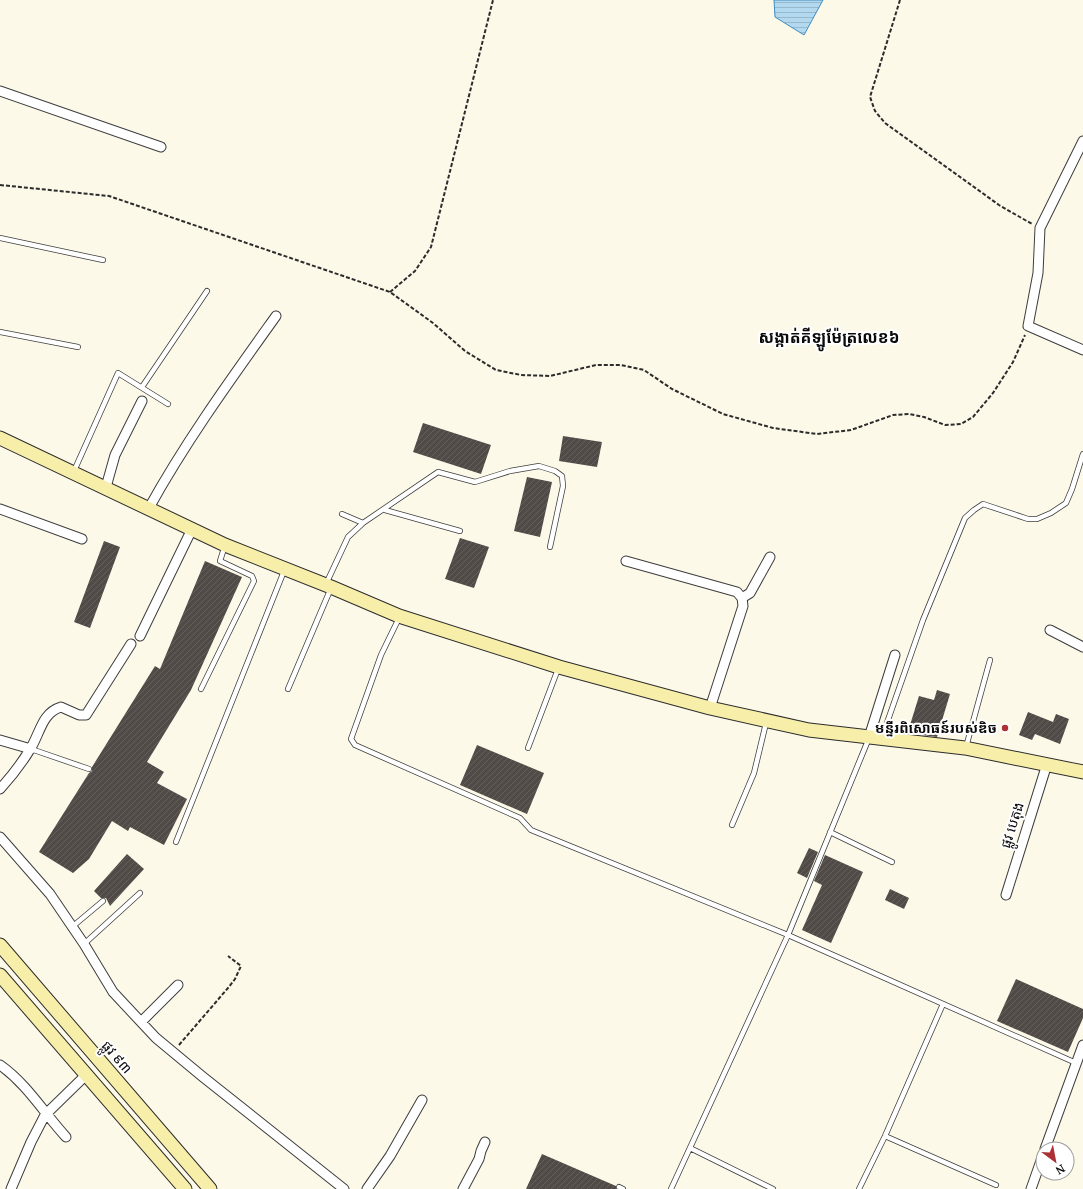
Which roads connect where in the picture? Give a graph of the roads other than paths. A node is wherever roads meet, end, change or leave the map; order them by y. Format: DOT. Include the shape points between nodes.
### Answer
graph roads {
  1 [pos="0,91"];
  2 [pos="1082,143"];
  3 [pos="161,147"];
  4 [pos="0,238"];
  5 [pos="103,260"];
  6 [pos="207,291"];
  7 [pos="276,316"];
  8 [pos="0,332"];
  9 [pos="78,347"];
  10 [pos="1083,350"];
  11 [pos="142,387"];
  12 [pos="142,400"];
  13 [pos="168,404"];
  14 [pos="0,438"];
  15 [pos="1083,454"];
  16 [pos="73,472"];
  17 [pos="106,487"];
  18 [pos="149,508"];
  19 [pos="0,509"];
  20 [pos="385,510"];
  21 [pos="342,514"];
  22 [pos="363,523"];
  23 [pos="192,529"];
  24 [pos="460,531"];
  25 [pos="82,539"];
  26 [pos="225,545"];
  27 [pos="550,547"];
  28 [pos="770,556"];
  29 [pos="626,561"];
  30 [pos="284,569"];
  31 [pos="328,586"];
  32 [pos="742,598"];
  33 [pos="399,616"];
  34 [pos="1050,630"];
  35 [pos="140,636"];
  36 [pos="131,644"];
  37 [pos="1083,647"];
  38 [pos="895,655"];
  39 [pos="990,660"];
  40 [pos="559,667"];
  41 [pos="201,689"];
  42 [pos="288,689"];
  43 [pos="710,708"];
  44 [pos="766,721"];
  45 [pos="875,738"];
  46 [pos="0,740"];
  47 [pos="528,748"];
  48 [pos="965,748"];
  49 [pos="31,749"];
  50 [pos="1047,764"];
  51 [pos="89,769"];
  52 [pos="1083,772"];
  53 [pos="0,788"];
  54 [pos="732,825"];
  55 [pos="830,832"];
  56 [pos="0,837"];
  57 [pos="176,842"];
  58 [pos="892,862"];
  59 [pos="140,893"];
  60 [pos="1006,895"];
  61 [pos="103,901"];
  62 [pos="72,927"];
  63 [pos="788,935"];
  64 [pos="84,944"];
  65 [pos="0,945"];
  66 [pos="0,974"];
  67 [pos="178,985"];
  68 [pos="943,1004"];
  69 [pos="141,1022"];
  70 [pos="1083,1045"];
  71 [pos="1076,1063"];
  72 [pos="0,1065"];
  73 [pos="86,1075"];
  74 [pos="422,1100"];
  75 [pos="45,1115"];
  76 [pos="885,1136"];
  77 [pos="66,1137"];
  78 [pos="1048,1141"];
  79 [pos="485,1142"];
  80 [pos="690,1148"];
  81 [pos="1035,1178"];
  82 [pos="996,1185"];
  83 [pos="11,1189"];
  84 [pos="184,1189"];
  85 [pos="210,1189"];
  86 [pos="344,1189"];
  87 [pos="367,1189"];
  88 [pos="463,1189"];
  89 [pos="671,1189"];
  90 [pos="773,1189"];
  91 [pos="859,1189"];
  92 [pos="1031,1189"];
  1 -- 3 [label="street"];
  2 -- 10 [label="street" via="1040,228 1038,273 1028,326"];
  4 -- 5 [label="lane"];
  6 -- 11 [label="lane"];
  7 -- 18 [label="street" via="190,439"];
  8 -- 9 [label="lane"];
  11 -- 13 [label="lane"];
  11 -- 16 [label="lane" via="118,373"];
  12 -- 17 [label="street" via="115,455"];
  14 -- 16 [label="street"];
  15 -- 45 [label="lane" via="1066,503 1052,513 1028,520 983,504 965,518"];
  16 -- 17 [label="street"];
  17 -- 18 [label="street"];
  18 -- 23 [label="street"];
  19 -- 25 [label="street"];
  20 -- 22 [label="lane"];
  20 -- 24 [label="lane"];
  20 -- 27 [label="lane" via="438,472 475,482 510,471 539,466 562,476 563,486"];
  21 -- 22 [label="lane"];
  22 -- 31 [label="lane" via="348,537"];
  23 -- 26 [label="street"];
  23 -- 35 [label="street"];
  26 -- 30 [label="street"];
  26 -- 41 [label="lane" via="220,561 252,576 254,581"];
  28 -- 32 [label="street" via="750,593"];
  29 -- 32 [label="street" via="737,592"];
  30 -- 31 [label="street"];
  30 -- 57 [label="lane"];
  31 -- 33 [label="street"];
  31 -- 42 [label="lane"];
  32 -- 43 [label="street" via="743,606"];
  33 -- 40 [label="street"];
  33 -- 63 [label="lane" via="381,655 351,739 355,745 520,818 530,830"];
  34 -- 37 [label="street"];
  36 -- 49 [label="street" via="86,715 79,715 61,707 53,709"];
  38 -- 45 [label="street"];
  39 -- 48 [label="lane"];
  40 -- 43 [label="street"];
  40 -- 47 [label="lane"];
  43 -- 44 [label="street"];
  44 -- 45 [label="street" via="809,730"];
  44 -- 54 [label="lane" via="754,773"];
  45 -- 48 [label="street"];
  45 -- 55 [label="lane"];
  46 -- 49 [label="street"];
  48 -- 50 [label="street"];
  49 -- 51 [label="lane"];
  49 -- 53 [label="street"];
  50 -- 52 [label="street"];
  50 -- 60 [label="street, ផ្លូវ បេតុង"];
  55 -- 58 [label="lane"];
  55 -- 63 [label="lane"];
  56 -- 62 [label="street" via="50,894"];
  59 -- 64 [label="lane"];
  61 -- 62 [label="lane"];
  62 -- 64 [label="street"];
  63 -- 68 [label="lane"];
  63 -- 80 [label="lane"];
  64 -- 69 [label="street" via="112,992"];
  65 -- 85 [label="street, ផ្លូវ ៩៣"];
  66 -- 73 [label="street"];
  67 -- 69 [label="street"];
  68 -- 71 [label="lane"];
  68 -- 76 [label="lane"];
  69 -- 86 [label="street" via="173,1052"];
  70 -- 71 [label="street"];
  71 -- 78 [label="street"];
  72 -- 75 [label="street" via="30,1093"];
  73 -- 75 [label="street"];
  73 -- 84 [label="street"];
  74 -- 87 [label="street" via="390,1156"];
  75 -- 77 [label="street"];
  75 -- 83 [label="street"];
  76 -- 82 [label="lane"];
  76 -- 91 [label="lane"];
  79 -- 88 [label="street"];
  80 -- 89 [label="lane"];
  80 -- 90 [label="lane"];
  81 -- 92 [label="street"];
}
